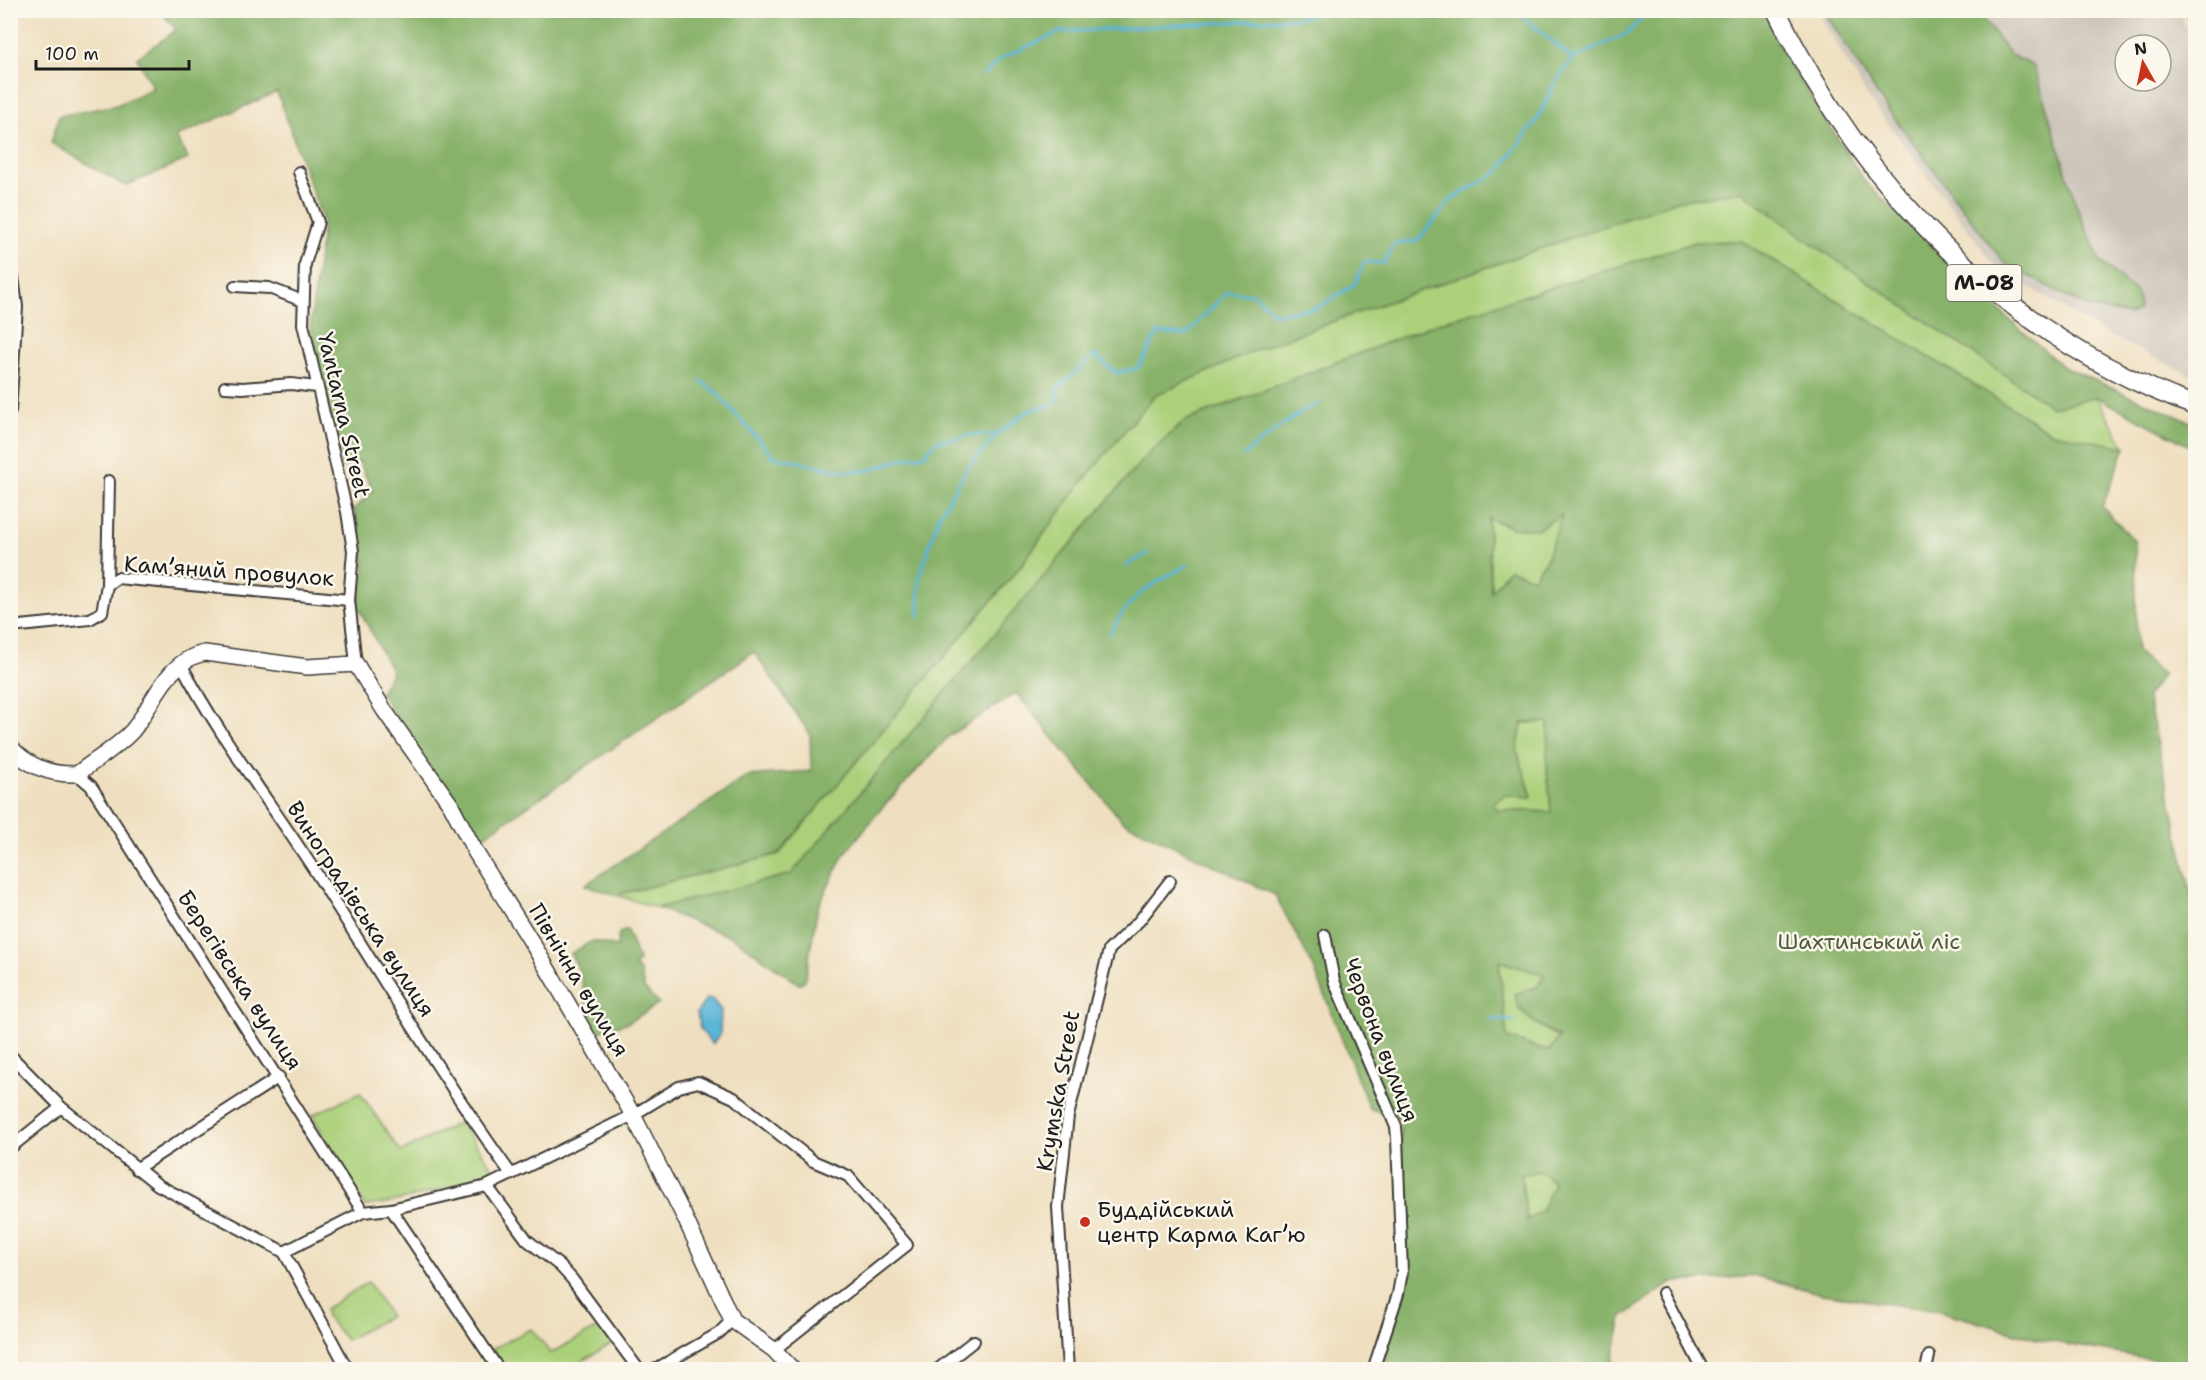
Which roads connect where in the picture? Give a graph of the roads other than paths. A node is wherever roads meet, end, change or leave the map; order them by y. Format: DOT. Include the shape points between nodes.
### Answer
graph roads {
  1 [pos="1776,10"];
  2 [pos="2188,10"];
  3 [pos="2196,28"];
  4 [pos="300,172"];
  5 [pos="13,277"];
  6 [pos="235,286"];
  7 [pos="303,301"];
  8 [pos="225,387"];
  9 [pos="316,387"];
  10 [pos="2196,406"];
  11 [pos="10,411"];
  12 [pos="109,481"];
  13 [pos="107,585"];
  14 [pos="348,600"];
  15 [pos="10,627"];
  16 [pos="182,664"];
  17 [pos="356,664"];
  18 [pos="13,753"];
  19 [pos="77,774"];
  20 [pos="1170,881"];
  21 [pos="1325,935"];
  22 [pos="10,1055"];
  23 [pos="279,1077"];
  24 [pos="61,1107"];
  25 [pos="633,1115"];
  26 [pos="10,1148"];
  27 [pos="136,1169"];
  28 [pos="511,1174"];
  29 [pos="487,1186"];
  30 [pos="391,1209"];
  31 [pos="363,1212"];
  32 [pos="284,1252"];
  33 [pos="1663,1293"];
  34 [pos="732,1320"];
  35 [pos="974,1341"];
  36 [pos="774,1350"];
  37 [pos="1929,1356"];
  38 [pos="348,1370"];
  39 [pos="499,1370"];
  40 [pos="639,1370"];
  41 [pos="654,1370"];
  42 [pos="793,1370"];
  43 [pos="937,1370"];
  44 [pos="1068,1370"];
  45 [pos="1373,1370"];
  46 [pos="1703,1370"];
  47 [pos="1926,1370"];
  1 -- 10 [label="highway, М-08" via="1806,70 1864,156 1966,268 2003,299 2090,357"];
  2 -- 3 [label="street"];
  4 -- 7 [label="street, Yantarna Street" via="318,222 305,264"];
  5 -- 11 [label="street" via="17,307"];
  6 -- 7 [label="street" via="269,288"];
  7 -- 9 [label="street, Yantarna Street" via="303,324"];
  8 -- 9 [label="street"];
  9 -- 14 [label="street, Yantarna Street" via="353,551"];
  12 -- 13 [label="street"];
  13 -- 14 [label="street, Камʼяний провулок" via="117,578"];
  13 -- 15 [label="street" via="102,612 90,620"];
  14 -- 17 [label="street, Північна вулиця"];
  16 -- 17 [label="street" via="205,653 307,667"];
  16 -- 19 [label="street" via="168,677 132,730"];
  16 -- 28 [label="street, Виноградівська вулиця" via="462,1105"];
  17 -- 25 [label="street, Північна вулиця" via="451,805"];
  18 -- 19 [label="street" via="34,767 56,774"];
  19 -- 23 [label="street, Берегівська вулиця" via="91,786"];
  20 -- 44 [label="street, Krymska Street" via="1139,921 1109,950 1068,1116 1058,1207"];
  21 -- 45 [label="street, Червона вулиця" via="1334,981 1396,1127 1401,1272 1398,1294"];
  22 -- 24 [label="street"];
  23 -- 27 [label="street"];
  23 -- 31 [label="street, Берегівська вулиця"];
  24 -- 26 [label="street"];
  24 -- 27 [label="street"];
  25 -- 28 [label="street"];
  25 -- 34 [label="street, Північна вулиця"];
  25 -- 36 [label="street" via="680,1087 698,1082 718,1089 813,1161 848,1176 907,1245"];
  27 -- 32 [label="street" via="158,1185"];
  28 -- 29 [label="street"];
  29 -- 30 [label="street"];
  29 -- 40 [label="street" via="527,1240 572,1279"];
  30 -- 31 [label="street"];
  30 -- 39 [label="street"];
  31 -- 32 [label="street"];
  32 -- 38 [label="street"];
  33 -- 46 [label="street"];
  34 -- 36 [label="street, Північна вулиця"];
  34 -- 41 [label="street" via="719,1333"];
  35 -- 43 [label="street"];
  36 -- 42 [label="street, Північна вулиця"];
  37 -- 47 [label="street"];
}
